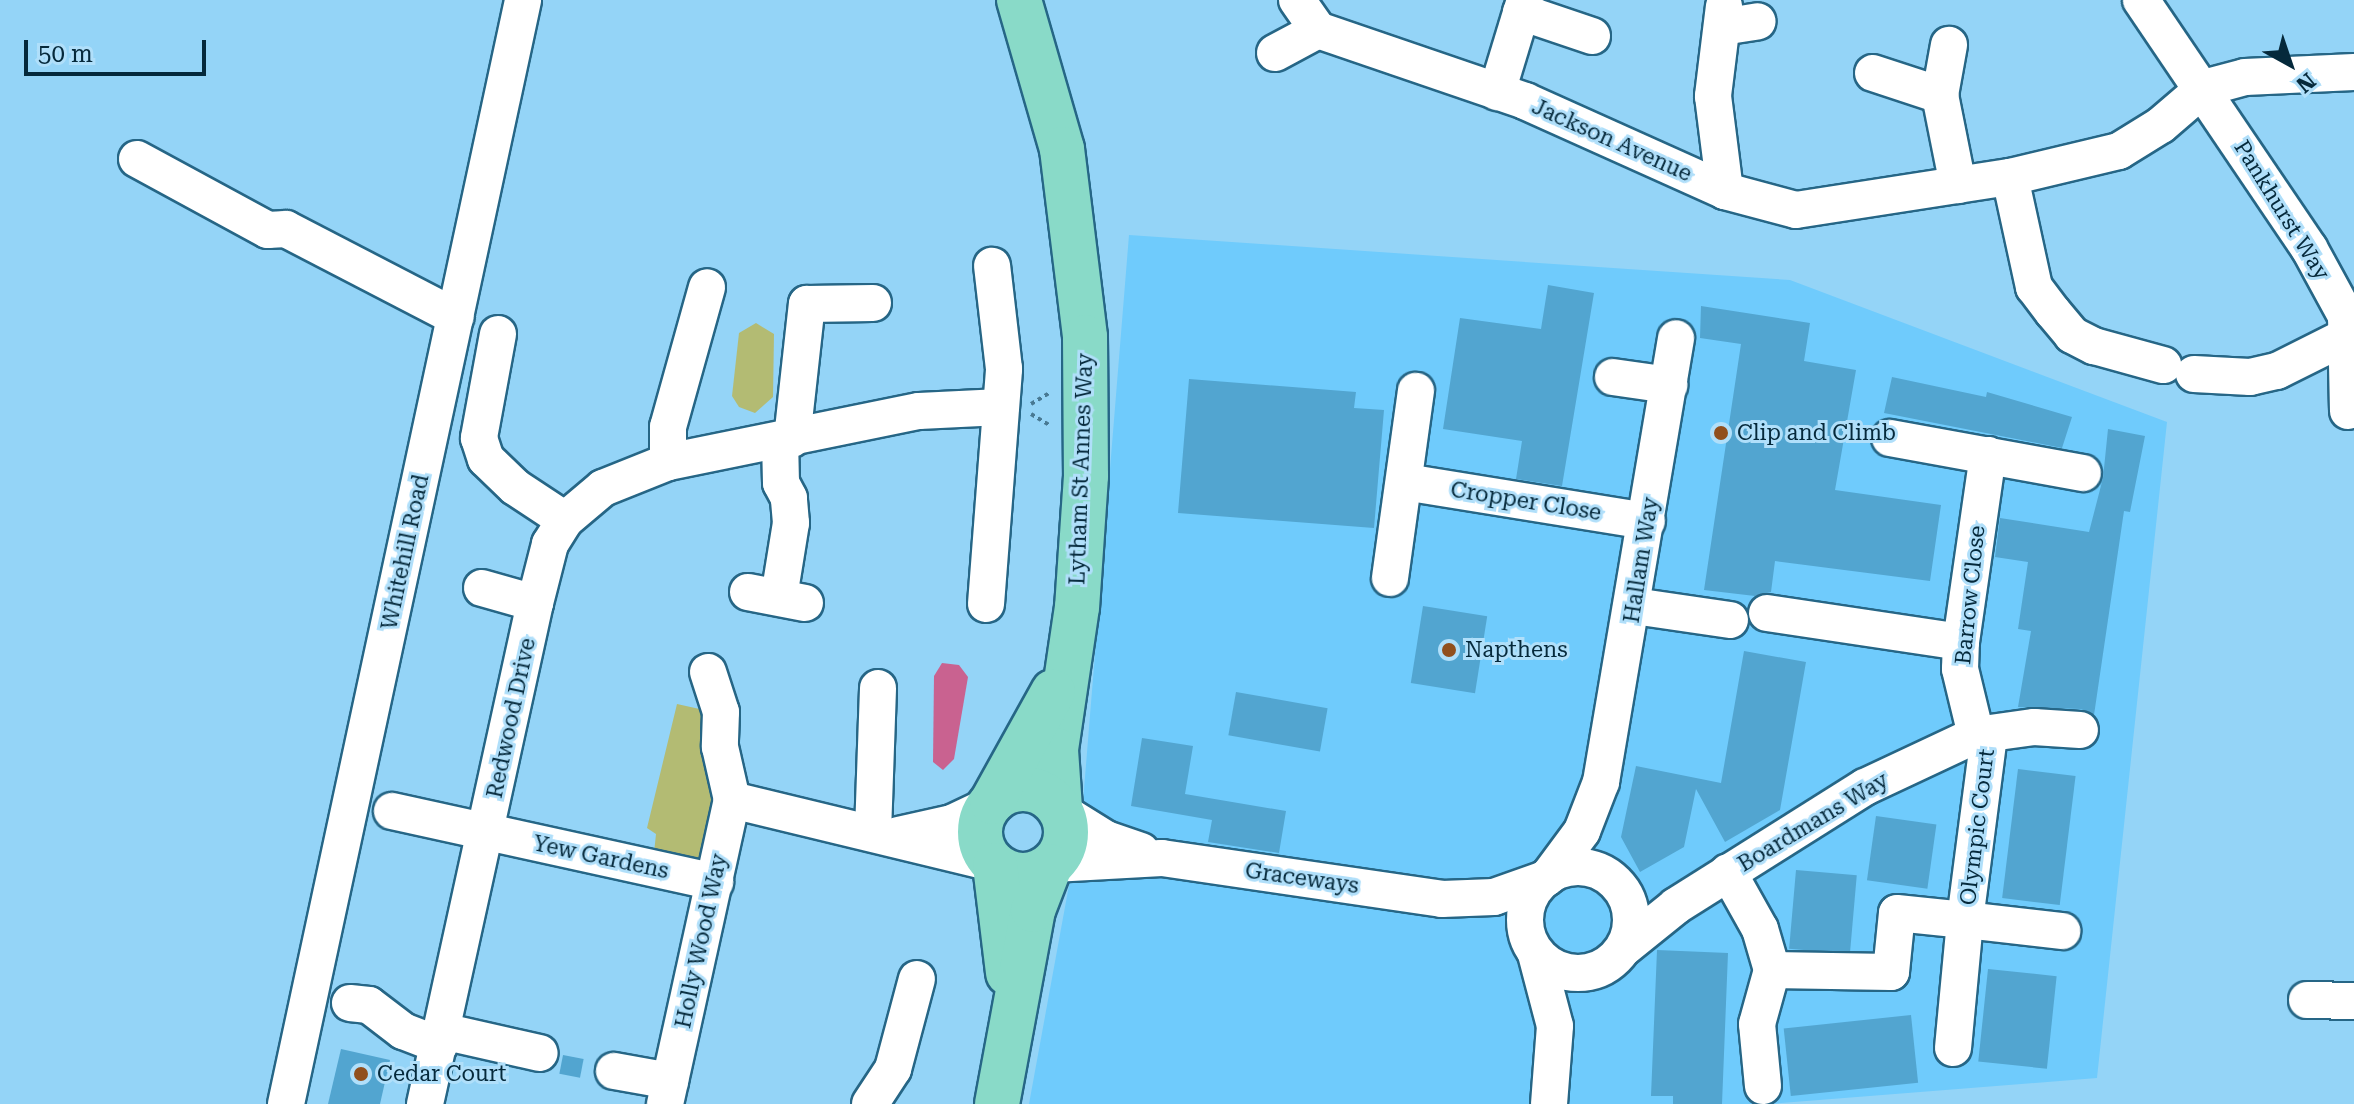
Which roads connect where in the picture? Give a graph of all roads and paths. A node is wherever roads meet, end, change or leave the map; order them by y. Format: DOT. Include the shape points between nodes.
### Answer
graph roads {
  1 [pos="523,0"];
  2 [pos="1019,0"];
  3 [pos="1297,0"];
  4 [pos="2141,0"];
  5 [pos="1523,6"];
  6 [pos="1758,21"];
  7 [pos="1318,30"];
  8 [pos="1592,36"];
  9 [pos="1949,45"];
  10 [pos="1275,53"];
  11 [pos="2354,72"];
  12 [pos="1873,73"];
  13 [pos="2204,88"];
  14 [pos="1497,92"];
  15 [pos="1940,95"];
  16 [pos="137,159"];
  17 [pos="2010,177"];
  18 [pos="1958,185"];
  19 [pos="1725,191"];
  20 [pos="992,266"];
  21 [pos="707,287"];
  22 [pos="873,303"];
  23 [pos="456,317"];
  24 [pos="2349,323"];
  25 [pos="498,334"];
  26 [pos="1676,338"];
  27 [pos="1613,377"];
  28 [pos="1669,385"];
  29 [pos="1416,391"];
  30 [pos="1011,408"];
  31 [pos="2348,411"];
  32 [pos="1053,427"];
  33 [pos="1890,438"];
  34 [pos="786,439"];
  35 [pos="1988,455"];
  36 [pos="668,462"];
  37 [pos="2083,473"];
  38 [pos="1405,482"];
  39 [pos="565,520"];
  40 [pos="1647,521"];
  41 [pos="1390,578"];
  42 [pos="482,588"];
  43 [pos="778,597"];
  44 [pos="535,603"];
  45 [pos="986,604"];
  46 [pos="1634,606"];
  47 [pos="1767,613"];
  48 [pos="1730,620"];
  49 [pos="1961,642"];
  50 [pos="1069,657"];
  51 [pos="708,672"];
  52 [pos="878,688"];
  53 [pos="2080,730"];
  54 [pos="1982,734"];
  55 [pos="1601,782"];
  56 [pos="732,800"];
  57 [pos="991,803"];
  58 [pos="1060,810"];
  59 [pos="392,811"];
  60 [pos="487,833"];
  61 [pos="879,833"];
  62 [pos="1162,858"];
  63 [pos="994,864"];
  64 [pos="1051,865"];
  65 [pos="1728,872"];
  66 [pos="1546,878"];
  67 [pos="715,882"];
  68 [pos="1616,882"];
  69 [pos="1442,899"];
  70 [pos="1965,920"];
  71 [pos="2062,931"];
  72 [pos="1534,949"];
  73 [pos="1616,956"];
  74 [pos="1772,970"];
  75 [pos="917,979"];
  76 [pos="2307,1000"];
  77 [pos="2354,1001"];
  78 [pos="350,1003"];
  79 [pos="1009,1023"];
  80 [pos="440,1038"];
  81 [pos="1953,1048"];
  82 [pos="540,1053"];
  83 [pos="614,1071"];
  84 [pos="1763,1086"];
  85 [pos="1551,1087"];
  86 [pos="668,1093"];
  87 [pos="286,1104"];
  88 [pos="425,1104"];
  89 [pos="870,1104"];
  90 [pos="997,1104"];
  1 -- 23 [label="street, Whitehill Road"];
  2 -- 50 [label="main road, Lytham St Annes Way" via="1062,149 1085,337 1086,476"];
  3 -- 7 [label="street"];
  4 -- 13 [label="street, Pankhurst Way"];
  5 -- 8 [label="street"];
  5 -- 14 [label="street"];
  6 -- 19 [label="street, Jackson Avenue" via="1723,16 1713,96"];
  7 -- 10 [label="street"];
  7 -- 14 [label="street, Jackson Avenue"];
  9 -- 15 [label="street"];
  11 -- 13 [label="street" via="2245,77"];
  12 -- 15 [label="street"];
  13 -- 17 [label="street, Jackson Avenue" via="2161,125 2119,151"];
  13 -- 24 [label="street, Pankhurst Way" via="2309,248"];
  14 -- 19 [label="street, Jackson Avenue"];
  15 -- 18 [label="street"];
  16 -- 23 [label="street" via="268,230 286,229"];
  17 -- 18 [label="street, Jackson Avenue"];
  17 -- 24 [label="street" via="2034,287 2072,335 2094,346 2178,369 2250,377 2277,371"];
  18 -- 19 [label="street, Jackson Avenue" via="1796,210"];
  20 -- 30 [label="street"];
  21 -- 36 [label="street" via="668,427"];
  22 -- 34 [label="street" via="807,304"];
  23 -- 87 [label="street, Whitehill Road"];
  24 -- 31 [label="street, Pankhurst Way"];
  25 -- 39 [label="street" via="479,438 486,459 515,487"];
  26 -- 28 [label="street, Hallam Way"];
  27 -- 28 [label="street"];
  28 -- 40 [label="street, Hallam Way"];
  29 -- 38 [label="street"];
  30 -- 32 [label="path"];
  30 -- 34 [label="street, Redwood Drive" via="919,411"];
  30 -- 45 [label="street"];
  33 -- 35 [label="street"];
  34 -- 36 [label="street, Redwood Drive"];
  34 -- 43 [label="street" via="781,483 789,498 791,523"];
  35 -- 37 [label="street"];
  35 -- 49 [label="street, Barrow Close"];
  36 -- 39 [label="street, Redwood Drive" via="603,488"];
  38 -- 40 [label="street, Cropper Close"];
  38 -- 41 [label="street"];
  39 -- 44 [label="street, Redwood Drive" via="550,544"];
  40 -- 46 [label="street, Hallam Way"];
  42 -- 44 [label="street"];
  44 -- 60 [label="street, Redwood Drive"];
  46 -- 48 [label="street"];
  46 -- 55 [label="street, Hallam Way"];
  47 -- 49 [label="street"];
  49 -- 54 [label="street, Barrow Close" via="1960,669"];
  50 -- 57 [label="main road, Lytham St Annes Way"];
  50 -- 58 [label="main road, Lytham St Annes Way" via="1056,750"];
  51 -- 56 [label="street, Holly Wood Way" via="721,712 720,747"];
  52 -- 61 [label="street"];
  53 -- 54 [label="street, Boardmans Way" via="2034,727"];
  54 -- 65 [label="street, Boardmans Way" via="1865,787"];
  54 -- 70 [label="street, Olympic Court"];
  55 -- 66 [label="street, Hallam Way" via="1582,831"];
  55 -- 68 [label="street, Hallam Way" via="1601,840"];
  56 -- 61 [label="street"];
  56 -- 67 [label="street, Holly Wood Way"];
  57 -- 58 [label="main road" via="1007,792 1029,789"];
  57 -- 61 [label="street" via="934,829"];
  57 -- 63 [label="main road" via="980,837"];
  58 -- 62 [label="street, Graceways" via="1106,839"];
  58 -- 64 [label="main road" via="1066,838"];
  59 -- 60 [label="street, Yew Gardens"];
  60 -- 67 [label="street, Yew Gardens"];
  60 -- 80 [label="street"];
  61 -- 63 [label="street"];
  62 -- 64 [label="street, Graceways"];
  62 -- 69 [label="street, Graceways"];
  63 -- 64 [label="main road" via="1021,875"];
  63 -- 79 [label="main road"];
  64 -- 79 [label="main road" via="1033,910"];
  65 -- 68 [label="street, Boardmans Way" via="1666,892"];
  65 -- 73 [label="street, Boardmans Way" via="1664,914"];
  65 -- 74 [label="street" via="1760,929"];
  66 -- 68 [label="street" via="1587,868"];
  66 -- 69 [label="street, Graceways" via="1494,897"];
  66 -- 72 [label="street" via="1535,889 1525,917"];
  67 -- 86 [label="street, Holly Wood Way"];
  68 -- 73 [label="street" via="1632,916"];
  69 -- 72 [label="street, Graceways"];
  70 -- 71 [label="street"];
  70 -- 74 [label="street, Olympic Court" via="1897,913 1891,972"];
  70 -- 81 [label="street, Olympic Court"];
  72 -- 73 [label="street" via="1570,973"];
  72 -- 85 [label="street" via="1553,1008"];
  73 -- 85 [label="street" via="1575,1011"];
  74 -- 84 [label="street" via="1757,1024"];
  75 -- 89 [label="street" via="893,1069"];
  76 -- 77 [label="street"];
  78 -- 80 [label="street" via="369,1005 403,1031"];
  79 -- 90 [label="main road"];
  80 -- 82 [label="street"];
  80 -- 88 [label="street"];
  83 -- 86 [label="street, Holly Wood Way"];
}
